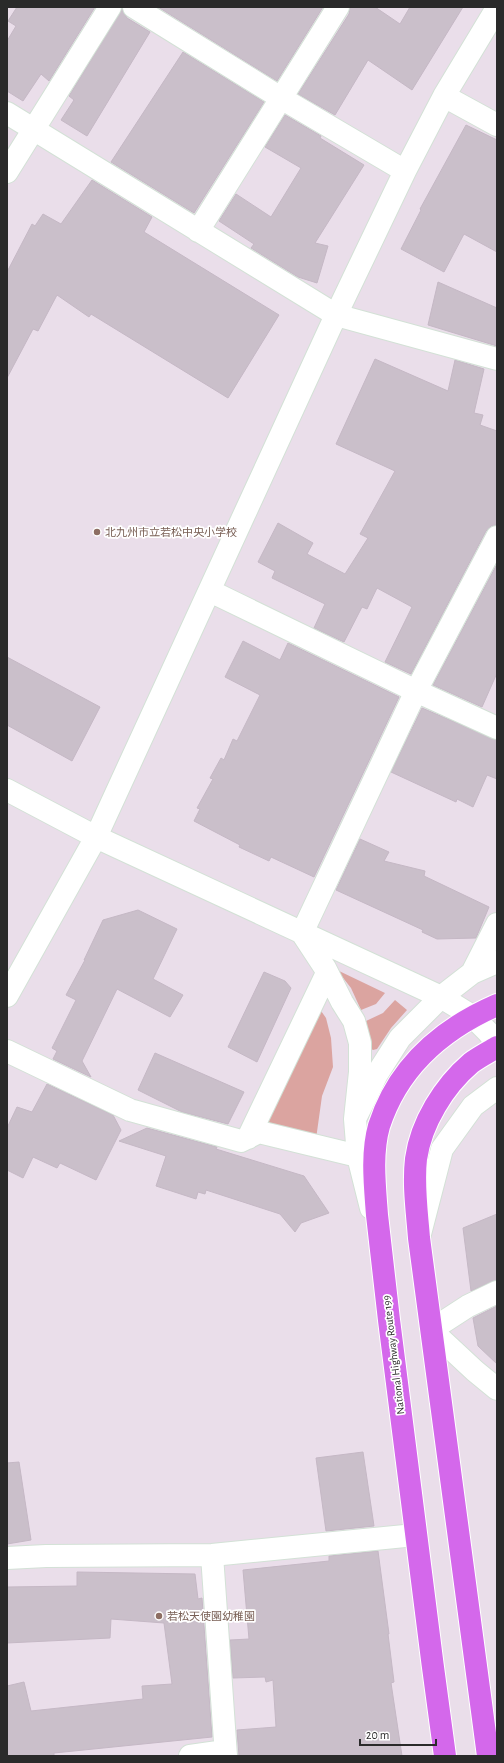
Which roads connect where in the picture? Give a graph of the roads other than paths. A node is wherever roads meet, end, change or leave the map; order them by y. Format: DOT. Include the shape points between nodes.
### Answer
graph roads {
  1 [pos="110,7"];
  2 [pos="134,7"];
  3 [pos="338,7"];
  4 [pos="497,8"];
  5 [pos="444,96"];
  6 [pos="281,98"];
  7 [pos="7,113"];
  8 [pos="497,124"];
  9 [pos="35,130"];
  10 [pos="405,171"];
  11 [pos="7,172"];
  12 [pos="198,232"];
  13 [pos="336,314"];
  14 [pos="497,359"];
  15 [pos="497,537"];
  16 [pos="210,591"];
  17 [pos="416,691"];
  18 [pos="497,728"];
  19 [pos="7,790"];
  20 [pos="96,837"];
  21 [pos="497,924"];
  22 [pos="302,933"];
  23 [pos="497,962"];
  24 [pos="327,973"];
  25 [pos="472,973"];
  26 [pos="7,996"];
  27 [pos="441,997"];
  28 [pos="497,1005"];
  29 [pos="472,1016"];
  30 [pos="497,1046"];
  31 [pos="7,1051"];
  32 [pos="497,1088"];
  33 [pos="355,1119"];
  34 [pos="248,1138"];
  35 [pos="358,1156"];
  36 [pos="419,1238"];
  37 [pos="380,1244"];
  38 [pos="497,1292"];
  39 [pos="431,1330"];
  40 [pos="497,1389"];
  41 [pos="415,1535"];
  42 [pos="212,1555"];
  43 [pos="7,1558"];
  44 [pos="225,1753"];
  45 [pos="190,1756"];
  46 [pos="445,1756"];
  47 [pos="488,1756"];
  1 -- 9 [label="street"];
  2 -- 6 [label="street"];
  3 -- 6 [label="street"];
  4 -- 5 [label="street"];
  5 -- 8 [label="street"];
  5 -- 10 [label="street"];
  6 -- 10 [label="street"];
  6 -- 12 [label="street"];
  7 -- 9 [label="street"];
  9 -- 11 [label="street"];
  9 -- 12 [label="street"];
  10 -- 13 [label="street"];
  12 -- 13 [label="street"];
  13 -- 14 [label="street"];
  13 -- 16 [label="street"];
  15 -- 17 [label="street"];
  16 -- 17 [label="street"];
  16 -- 20 [label="street"];
  17 -- 18 [label="street"];
  17 -- 22 [label="street"];
  19 -- 20 [label="street"];
  20 -- 22 [label="street"];
  20 -- 26 [label="street"];
  21 -- 25 [label="street"];
  22 -- 24 [label="street"];
  22 -- 27 [label="street"];
  23 -- 25 [label="street"];
  24 -- 33 [label="street" via="354,1021 360,1043"];
  24 -- 34 [label="street"];
  25 -- 27 [label="street"];
  27 -- 29 [label="street"];
  27 -- 33 [label="street" via="400,1038 377,1074"];
  28 -- 29 [label="highway, National Highway Route 199"];
  29 -- 30 [label="street" via="488,1032"];
  29 -- 37 [label="highway, National Highway Route 199" via="443,1035 421,1056 401,1080 388,1102 379,1128 375,1155 374,1184"];
  30 -- 36 [label="highway" via="472,1062 452,1082 436,1104 423,1132 415,1185"];
  31 -- 34 [label="street" via="130,1110 241,1140"];
  32 -- 36 [label="street" via="473,1106 442,1149"];
  33 -- 35 [label="street"];
  34 -- 35 [label="street" via="259,1132"];
  35 -- 37 [label="street"];
  36 -- 39 [label="highway"];
  37 -- 41 [label="highway, National Highway Route 199"];
  38 -- 39 [label="street" via="468,1306"];
  39 -- 40 [label="street"];
  39 -- 47 [label="highway"];
  41 -- 42 [label="street"];
  41 -- 46 [label="highway, National Highway Route 199"];
  42 -- 43 [label="street"];
  42 -- 44 [label="street"];
  44 -- 45 [label="street"];
}
